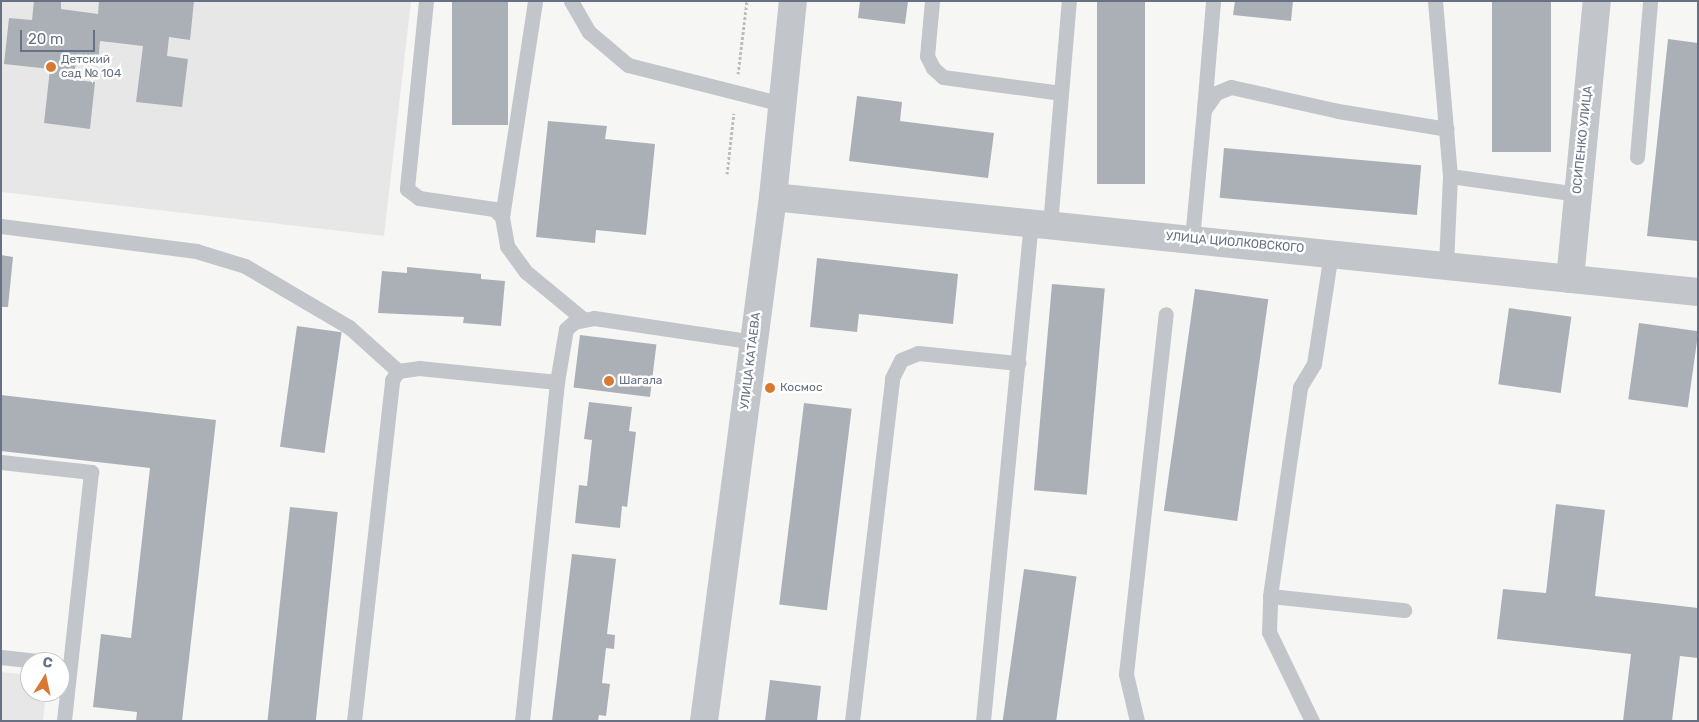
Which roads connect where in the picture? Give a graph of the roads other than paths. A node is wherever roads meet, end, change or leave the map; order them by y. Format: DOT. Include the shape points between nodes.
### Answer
graph roads {
  1 [pos="426,1"];
  2 [pos="535,1"];
  3 [pos="571,1"];
  4 [pos="793,1"];
  5 [pos="932,1"];
  6 [pos="1069,1"];
  7 [pos="1213,1"];
  8 [pos="1597,1"];
  9 [pos="1650,1"];
  10 [pos="1430,2"];
  11 [pos="1061,93"];
  12 [pos="782,104"];
  13 [pos="1204,110"];
  14 [pos="1447,129"];
  15 [pos="1637,156"];
  16 [pos="1450,176"];
  17 [pos="1578,194"];
  18 [pos="773,197"];
  19 [pos="502,217"];
  20 [pos="1040,224"];
  21 [pos="1,226"];
  22 [pos="1192,240"];
  23 [pos="1332,252"];
  24 [pos="1446,265"];
  25 [pos="1570,279"];
  26 [pos="1698,292"];
  27 [pos="1166,314"];
  28 [pos="583,319"];
  29 [pos="754,342"];
  30 [pos="1020,363"];
  31 [pos="398,371"];
  32 [pos="557,382"];
  33 [pos="1,462"];
  34 [pos="1270,596"];
  35 [pos="1404,610"];
  36 [pos="67,652"];
  37 [pos="1,657"];
  38 [pos="20,659"];
  39 [pos="64,702"];
  40 [pos="64,721"];
  41 [pos="354,721"];
  42 [pos="522,721"];
  43 [pos="704,721"];
  44 [pos="852,721"];
  45 [pos="983,721"];
  46 [pos="1137,721"];
  47 [pos="1312,721"];
  1 -- 19 [label="lane" via="407,189 419,198 494,209"];
  2 -- 19 [label="lane"];
  3 -- 12 [label="lane" via="589,32 628,66"];
  4 -- 12 [label="street, УЛИЦА КАТАЕВА"];
  5 -- 11 [label="lane" via="927,56 943,77"];
  6 -- 11 [label="lane"];
  7 -- 13 [label="lane"];
  8 -- 17 [label="street, ОСИПЕНКО УЛИЦА"];
  9 -- 15 [label="lane"];
  10 -- 14 [label="lane"];
  11 -- 20 [label="lane"];
  12 -- 18 [label="street, УЛИЦА КАТАЕВА"];
  13 -- 14 [label="lane" via="1216,93 1231,87 1338,111"];
  13 -- 22 [label="lane"];
  14 -- 16 [label="lane"];
  16 -- 17 [label="lane"];
  16 -- 24 [label="lane"];
  17 -- 25 [label="street, ОСИПЕНКО УЛИЦА"];
  18 -- 20 [label="street, УЛИЦА ЦИОЛКОВСКОГО"];
  18 -- 29 [label="street, УЛИЦА КАТАЕВА"];
  19 -- 28 [label="lane" via="507,246 526,272"];
  20 -- 22 [label="street, УЛИЦА ЦИОЛКОВСКОГО"];
  20 -- 30 [label="lane"];
  21 -- 31 [label="lane" via="196,251 229,260 349,326"];
  22 -- 23 [label="street, УЛИЦА ЦИОЛКОВСКОГО"];
  23 -- 24 [label="street, УЛИЦА ЦИОЛКОВСКОГО"];
  23 -- 34 [label="lane" via="1314,364 1300,387"];
  24 -- 25 [label="street, УЛИЦА ЦИОЛКОВСКОГО"];
  25 -- 26 [label="street, УЛИЦА ЦИОЛКОВСКОГО"];
  27 -- 46 [label="lane" via="1126,674"];
  28 -- 29 [label="lane"];
  28 -- 32 [label="lane" via="574,322 563,336"];
  29 -- 43 [label="street, УЛИЦА КАТАЕВА"];
  30 -- 44 [label="lane" via="918,353 901,360 892,378"];
  30 -- 45 [label="lane"];
  31 -- 32 [label="lane" via="420,368"];
  31 -- 41 [label="lane" via="390,390"];
  32 -- 42 [label="lane"];
  33 -- 36 [label="lane" via="91,472"];
  34 -- 35 [label="lane"];
  34 -- 47 [label="lane" via="1269,632"];
  37 -- 38 [label="lane"];
  39 -- 40 [label="lane"];
}
